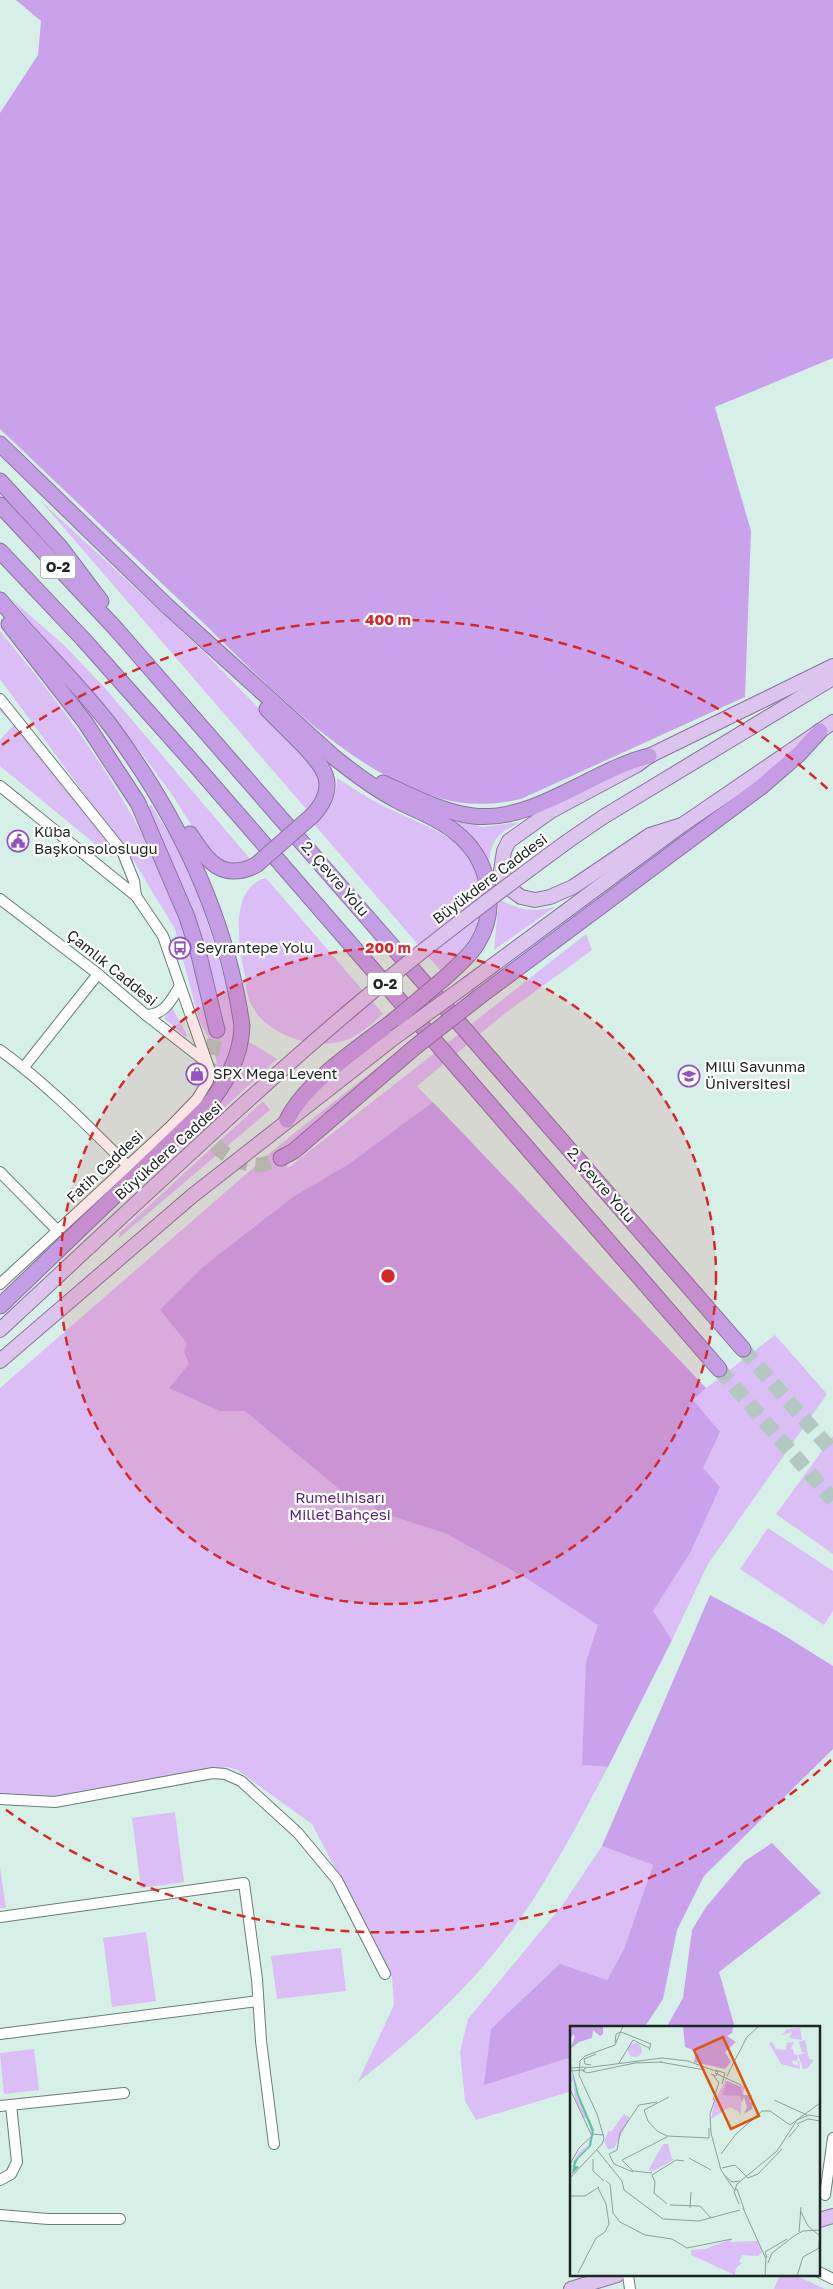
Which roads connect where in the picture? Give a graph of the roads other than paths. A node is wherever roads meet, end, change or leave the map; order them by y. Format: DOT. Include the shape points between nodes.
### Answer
graph roads {
  1 [pos="0,444"];
  2 [pos="0,481"];
  3 [pos="0,505"];
  4 [pos="0,551"];
  5 [pos="0,563"];
  6 [pos="0,600"];
  7 [pos="49,602"];
  8 [pos="166,606"];
  9 [pos="0,613"];
  10 [pos="116,629"];
  11 [pos="833,666"];
  12 [pos="833,678"];
  13 [pos="0,699"];
  14 [pos="833,722"];
  15 [pos="820,731"];
  16 [pos="321,744"];
  17 [pos="649,756"];
  18 [pos="136,764"];
  19 [pos="0,786"];
  20 [pos="682,825"];
  21 [pos="136,896"];
  22 [pos="0,899"];
  23 [pos="98,974"];
  24 [pos="180,986"];
  25 [pos="146,1015"];
  26 [pos="217,1030"];
  27 [pos="0,1050"];
  28 [pos="206,1061"];
  29 [pos="24,1068"];
  30 [pos="287,1120"];
  31 [pos="281,1158"];
  32 [pos="128,1166"];
  33 [pos="0,1172"];
  34 [pos="58,1231"];
  35 [pos="0,1284"];
  36 [pos="0,1306"];
  37 [pos="0,1330"];
  38 [pos="743,1349"];
  39 [pos="0,1361"];
  40 [pos="719,1369"];
  41 [pos="0,1799"];
  42 [pos="0,1918"];
  43 [pos="385,1974"];
  44 [pos="258,2001"];
  45 [pos="0,2034"];
  46 [pos="124,2093"];
  47 [pos="11,2105"];
  48 [pos="0,2106"];
  49 [pos="833,2138"];
  50 [pos="274,2144"];
  51 [pos="0,2180"];
  52 [pos="826,2195"];
  53 [pos="0,2215"];
  54 [pos="833,2216"];
  55 [pos="120,2219"];
  56 [pos="820,2220"];
  57 [pos="820,2272"];
  58 [pos="614,2276"];
  59 [pos="628,2276"];
  60 [pos="833,2279"];
  61 [pos="571,2289"];
  62 [pos="630,2289"];
  1 -- 8 [label="highway"];
  2 -- 10 [label="highway" via="83,577 104,605"];
  3 -- 10 [label="highway, 2. Çevre Yolu / O-2"];
  4 -- 7 [label="highway, 2. Çevre Yolu / O-2"];
  5 -- 7 [label="highway"];
  6 -- 18 [label="highway" via="109,725"];
  7 -- 40 [label="highway, 2. Çevre Yolu / O-2"];
  8 -- 16 [label="highway"];
  8 -- 18 [label="highway, bridge" via="320,763 328,787 325,798 313,815 256,865 241,871 228,871 213,864 198,847 166,797"];
  9 -- 26 [label="highway" via="86,722 138,803 187,917"];
  10 -- 38 [label="highway, 2. Çevre Yolu / O-2"];
  11 -- 17 [label="main road"];
  12 -- 37 [label="main road, Büyükdere Caddesi, bridge" via="611,812 440,936 317,1039"];
  13 -- 21 [label="street" via="122,851 134,881"];
  14 -- 15 [label="main road"];
  15 -- 20 [label="main road"];
  15 -- 31 [label="highway, bridge" via="761,787 415,1046 294,1151"];
  16 -- 17 [label="highway" via="390,786 434,804 484,816 514,812"];
  16 -- 30 [label="highway, bridge" via="364,782 455,831 486,873 489,907 485,924 471,952 448,975 299,1099"];
  17 -- 20 [label="main road" via="637,766 552,811 509,841 501,871 504,880 521,897 534,900 550,897 572,887 650,835"];
  18 -- 36 [label="highway" via="182,837 215,915 240,1014 239,1050 228,1075 206,1108"];
  19 -- 21 [label="street"];
  20 -- 30 [label="main road, bridge"];
  21 -- 24 [label="street, Fatih Caddesi" via="163,936"];
  22 -- 23 [label="street, Çamlık Caddesi"];
  23 -- 25 [label="street, Çamlık Caddesi"];
  23 -- 29 [label="street"];
  24 -- 25 [label="street" via="160,1013"];
  24 -- 28 [label="street, Fatih Caddesi"];
  25 -- 28 [label="street, Çamlık Caddesi"];
  27 -- 29 [label="street"];
  28 -- 32 [label="street, Fatih Caddesi" via="210,1071 208,1081 197,1099"];
  29 -- 32 [label="street" via="60,1098"];
  30 -- 39 [label="main road" via="148,1232"];
  32 -- 34 [label="street, Fatih Caddesi"];
  33 -- 34 [label="street"];
  34 -- 35 [label="street, Fatih Caddesi"];
  41 -- 43 [label="street" via="55,1802 213,1773 241,1781 298,1833 337,1880"];
  42 -- 44 [label="street" via="244,1883 258,1979"];
  44 -- 45 [label="street"];
  44 -- 50 [label="street"];
  46 -- 47 [label="street"];
  47 -- 48 [label="street"];
  47 -- 51 [label="street" via="17,2162 11,2174"];
  49 -- 52 [label="street"];
  53 -- 55 [label="street"];
  54 -- 56 [label="main road"];
  57 -- 60 [label="street"];
  58 -- 61 [label="main road"];
  59 -- 62 [label="street"];
}
